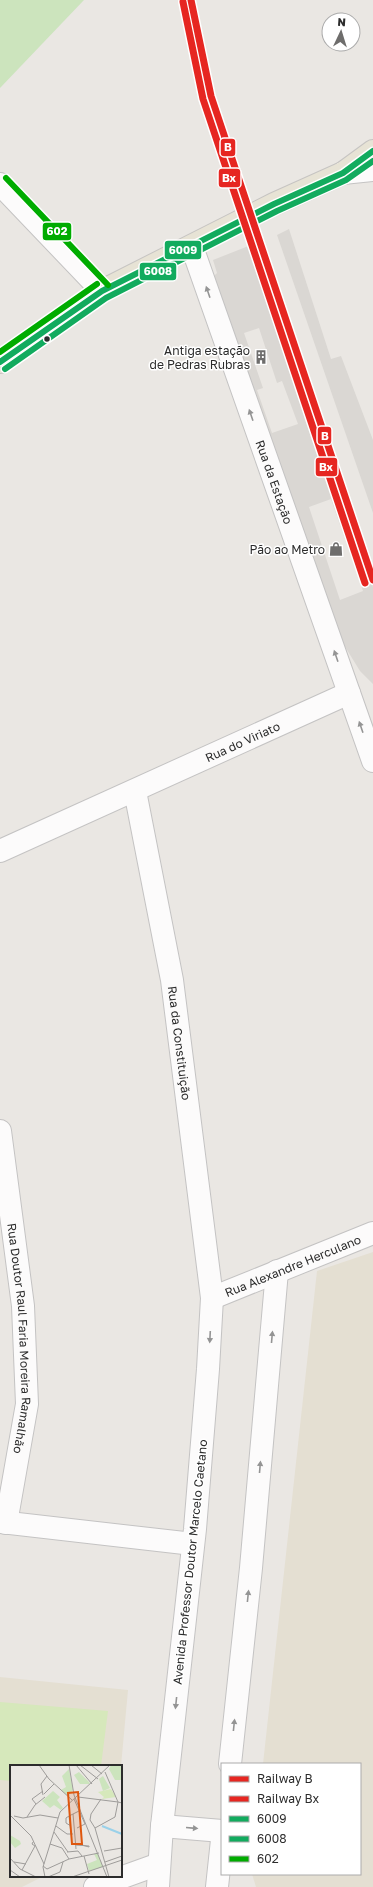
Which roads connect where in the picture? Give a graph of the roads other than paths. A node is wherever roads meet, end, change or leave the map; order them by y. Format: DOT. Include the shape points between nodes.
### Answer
graph roads {
  1 [pos="373,151"];
  2 [pos="373,170"];
  3 [pos="343,173"];
  4 [pos="0,184"];
  5 [pos="192,247"];
  6 [pos="102,292"];
  7 [pos="0,362"];
  8 [pos="350,693"];
  9 [pos="373,761"];
  10 [pos="135,791"];
  11 [pos="0,851"];
  12 [pos="0,1130"];
  13 [pos="5,1207"];
  14 [pos="373,1232"];
  15 [pos="276,1271"];
  16 [pos="212,1298"];
  17 [pos="3,1523"];
  18 [pos="193,1544"];
  19 [pos="230,1763"];
  20 [pos="162,1826"];
  21 [pos="221,1831"];
  22 [pos="221,1849"];
  23 [pos="159,1864"];
  24 [pos="95,1887"];
  25 [pos="158,1887"];
  26 [pos="217,1887"];
  1 -- 3 [label="main road"];
  2 -- 3 [label="street"];
  3 -- 5 [label="main road" via="274,204"];
  4 -- 6 [label="street"];
  5 -- 6 [label="main road"];
  8 -- 5 [label="street, Rua da Estação, one-way"];
  6 -- 7 [label="main road"];
  9 -- 8 [label="street, Rua da Estação, one-way"];
  8 -- 10 [label="street, Rua do Viriato"];
  10 -- 11 [label="street"];
  10 -- 16 [label="street, Rua da Constituição" via="172,980"];
  12 -- 13 [label="street, Rua Doutor Raul Faria Moreira Ramalhão"];
  13 -- 17 [label="street, Rua Doutor Raul Faria Moreira Ramalhão" via="23,1306 27,1404"];
  14 -- 15 [label="street, Rua Alexandre Herculano"];
  15 -- 16 [label="street, Rua Alexandre Herculano"];
  19 -- 15 [label="street, one-way" via="252,1560"];
  16 -- 18 [label="street, Avenida Professor Doutor Marcelo Caetano, one-way"];
  17 -- 18 [label="street"];
  18 -- 20 [label="street, Avenida Professor Doutor Marcelo Caetano, one-way"];
  20 -- 21 [label="street, one-way"];
  20 -- 23 [label="street, Avenida Professor Doutor Marcelo Caetano"];
  22 -- 26 [label="street"];
  23 -- 24 [label="street"];
  23 -- 25 [label="street, Avenida Professor Doutor Marcelo Caetano"];
}
